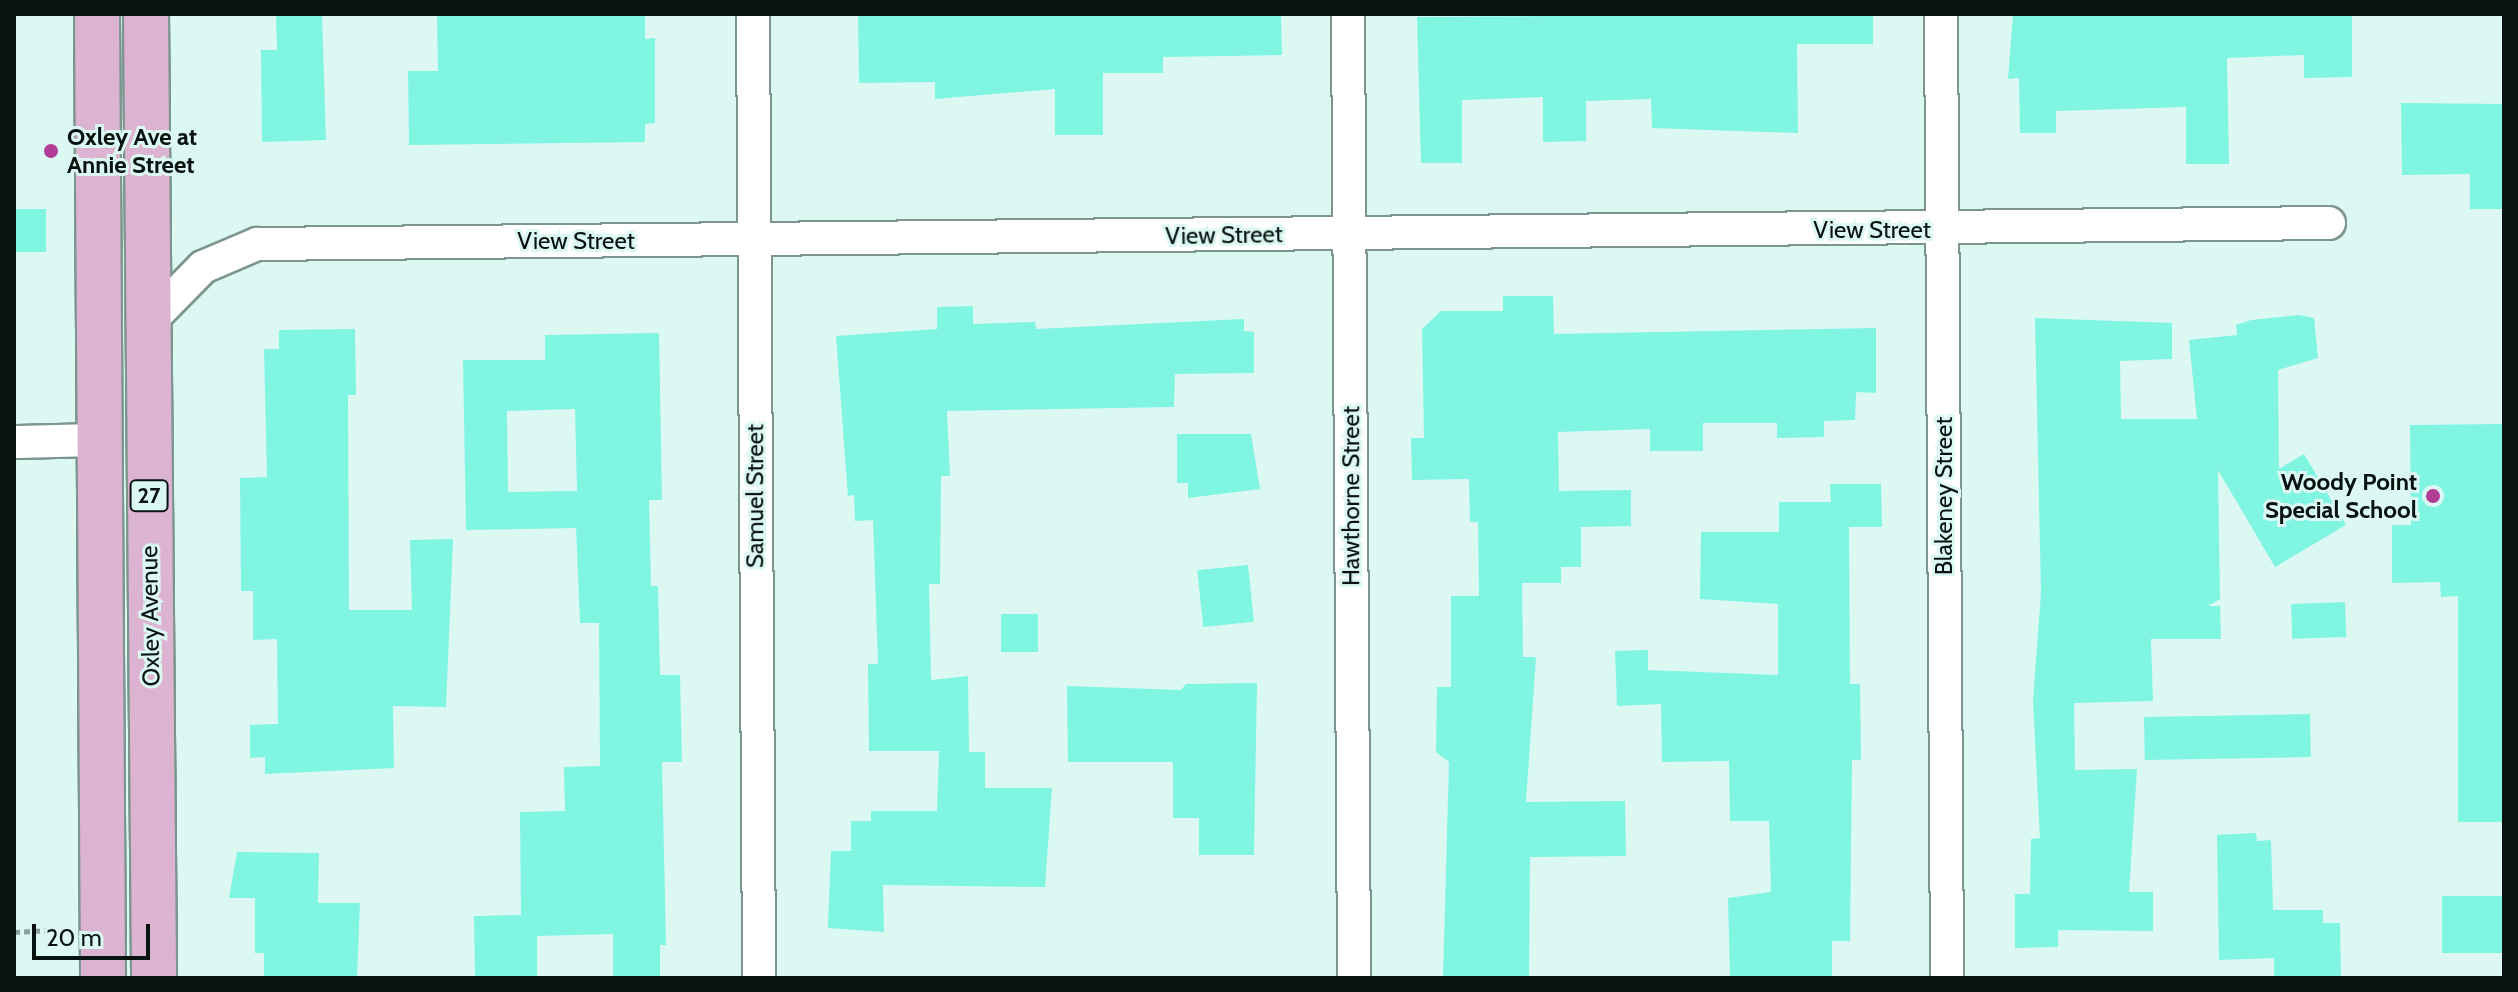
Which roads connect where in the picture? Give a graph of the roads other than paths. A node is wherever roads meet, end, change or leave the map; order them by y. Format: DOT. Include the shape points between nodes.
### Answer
graph roads {
  1 [pos="97,14"];
  2 [pos="146,14"];
  3 [pos="753,14"];
  4 [pos="1348,14"];
  5 [pos="1941,14"];
  6 [pos="2329,223"];
  7 [pos="1942,230"];
  8 [pos="1351,233"];
  9 [pos="754,239"];
  10 [pos="147,324"];
  11 [pos="98,440"];
  12 [pos="14,442"];
  13 [pos="103,978"];
  14 [pos="154,978"];
  15 [pos="759,978"];
  16 [pos="1354,978"];
  17 [pos="1947,978"];
  1 -- 11 [label="main road, Oxley Avenue / 27"];
  2 -- 10 [label="main road, Oxley Avenue / 27"];
  3 -- 9 [label="street, Samuel Street"];
  4 -- 8 [label="street, Hawthorne Street"];
  5 -- 7 [label="street, Blakeney Street"];
  6 -- 7 [label="street, View Street"];
  7 -- 8 [label="street, View Street"];
  7 -- 17 [label="street, Blakeney Street"];
  8 -- 9 [label="street, View Street"];
  8 -- 16 [label="street, Hawthorne Street"];
  9 -- 10 [label="street, View Street" via="257,244 196,272"];
  9 -- 15 [label="street, Samuel Street"];
  10 -- 14 [label="main road, Oxley Avenue / 27"];
  11 -- 12 [label="street"];
  11 -- 13 [label="main road, Oxley Avenue / 27"];
}
